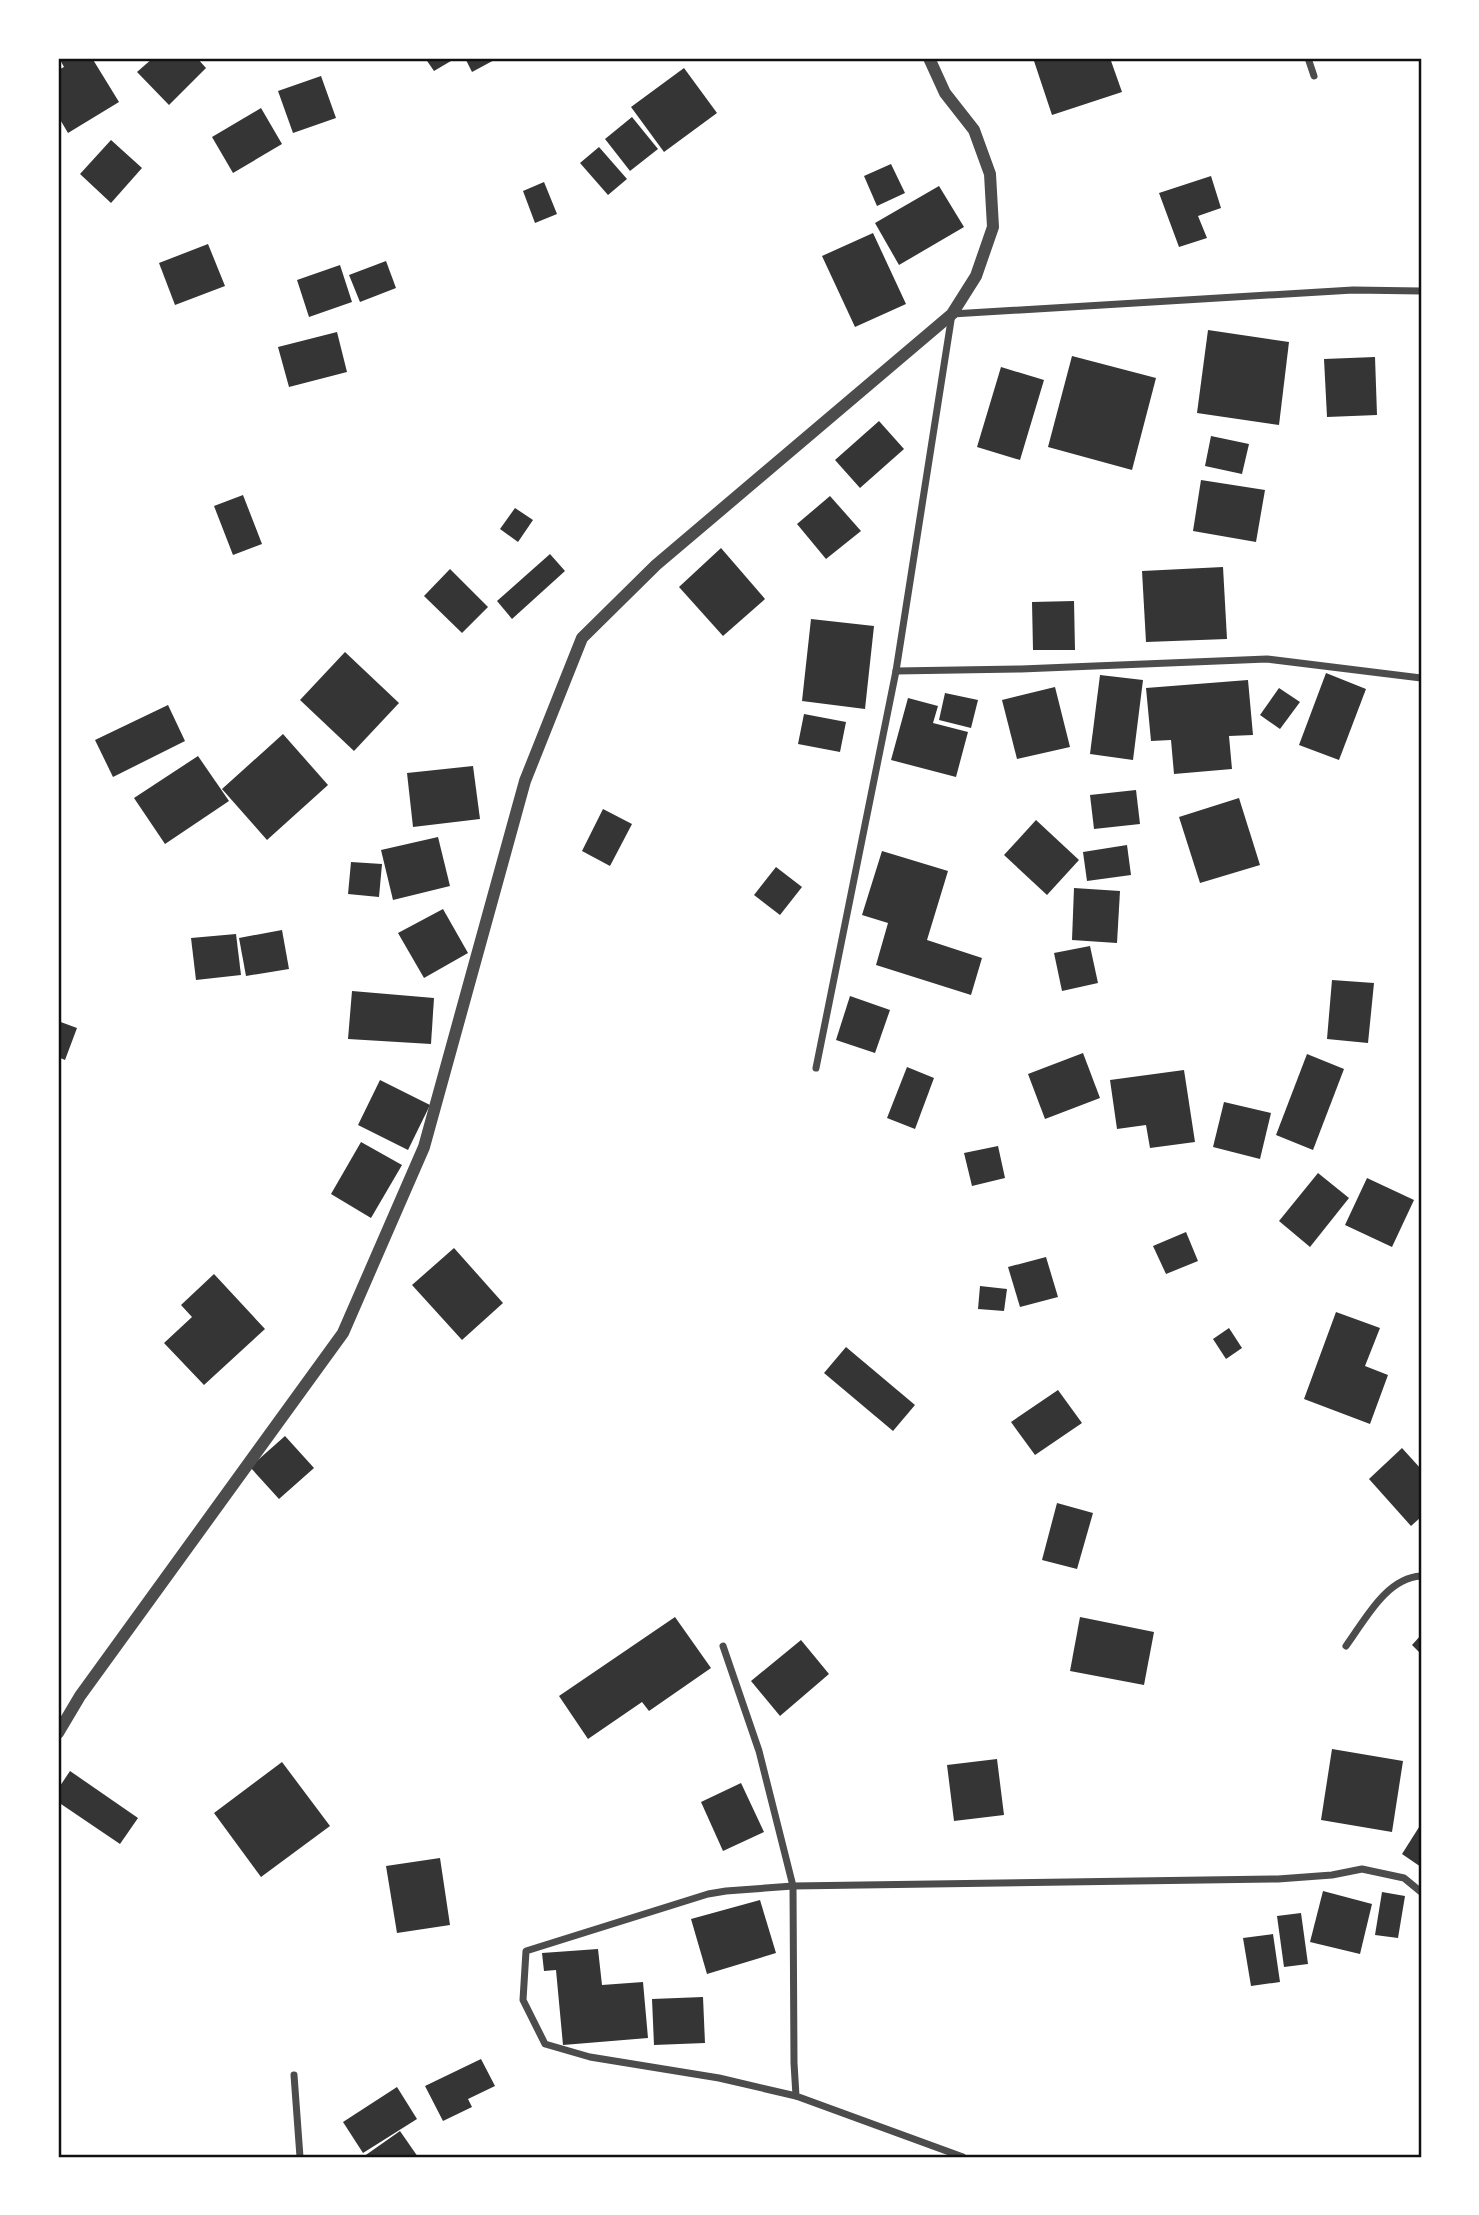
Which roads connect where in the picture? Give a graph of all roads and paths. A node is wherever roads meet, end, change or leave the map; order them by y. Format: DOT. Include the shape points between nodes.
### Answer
graph roads {
  1 [pos="929,58"];
  2 [pos="1308,58"];
  3 [pos="1314,76"];
  4 [pos="1421,291"];
  5 [pos="952,314"];
  6 [pos="896,671"];
  7 [pos="1421,678"];
  8 [pos="816,1068"];
  9 [pos="1421,1576"];
  10 [pos="723,1646"];
  11 [pos="1346,1646"];
  12 [pos="58,1733"];
  13 [pos="793,1886"];
  14 [pos="1421,1892"];
  15 [pos="294,2075"];
  16 [pos="796,2096"];
  17 [pos="300,2157"];
  18 [pos="963,2157"];
  1 -- 5 [label="street" via="944,93 974,130 990,174 993,227 976,276"];
  2 -- 3 [label="street"];
  4 -- 5 [label="street" via="1353,290"];
  5 -- 6 [label="street"];
  5 -- 12 [label="street" via="656,565 582,638 525,781 424,1147 342,1333"];
  6 -- 7 [label="street" via="1267,659"];
  6 -- 8 [label="street"];
  9 -- 11 [label="street" via="1408,1576 1382,1597"];
  10 -- 13 [label="street" via="759,1751"];
  13 -- 14 [label="street" via="1278,1879 1362,1869 1404,1878"];
  13 -- 16 [label="street"];
  13 -- 16 [label="street" via="687,1899 526,1951 523,2000 545,2044 590,2057"];
  15 -- 17 [label="street"];
  16 -- 18 [label="street"];
}
